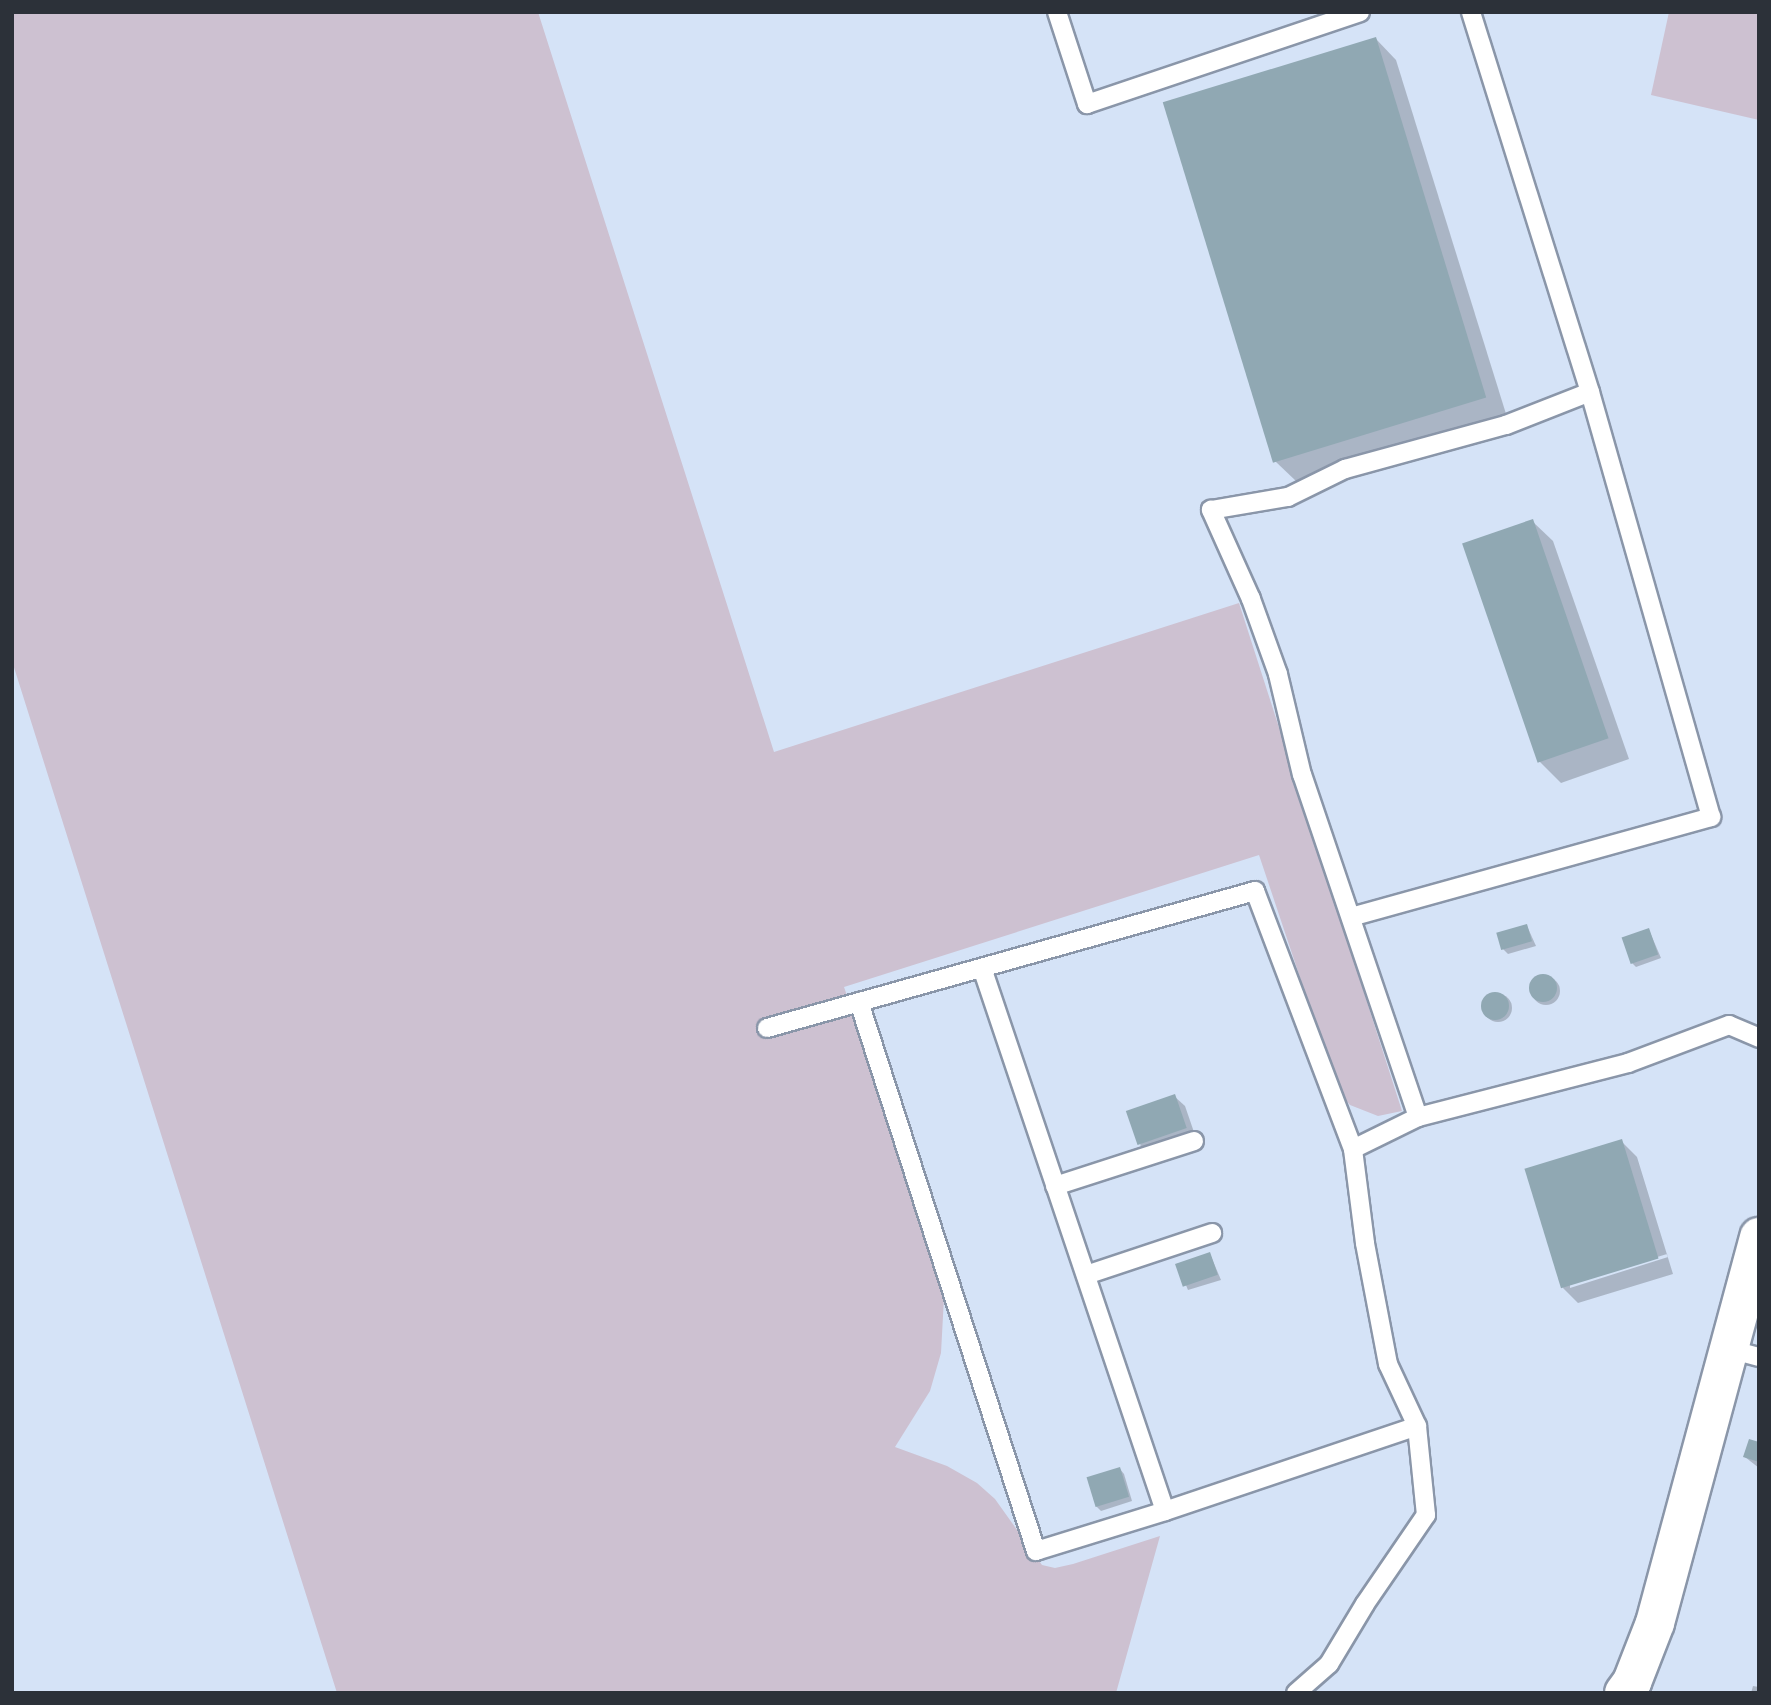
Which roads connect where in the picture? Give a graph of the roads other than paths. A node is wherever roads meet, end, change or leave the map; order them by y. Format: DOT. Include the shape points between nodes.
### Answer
graph roads {
  1 [pos="1057,12"];
  2 [pos="1360,12"];
  3 [pos="1471,12"];
  4 [pos="1590,391"];
  5 [pos="1350,917"];
  6 [pos="982,968"];
  7 [pos="859,1002"];
  8 [pos="767,1028"];
  9 [pos="1759,1038"];
  10 [pos="1418,1116"];
  11 [pos="1194,1141"];
  12 [pos="1353,1149"];
  13 [pos="1055,1186"];
  14 [pos="1212,1233"];
  15 [pos="1759,1237"];
  16 [pos="1086,1275"];
  17 [pos="1744,1353"];
  18 [pos="1417,1426"];
  19 [pos="1165,1511"];
  20 [pos="1296,1693"];
  21 [pos="1624,1693"];
  1 -- 2 [label="lane" via="1087,104"];
  3 -- 4 [label="lane"];
  4 -- 5 [label="lane" via="1712,817"];
  4 -- 5 [label="lane" via="1506,425 1345,469 1288,498 1211,510 1278,674 1302,775"];
  5 -- 10 [label="lane"];
  6 -- 7 [label="lane"];
  6 -- 12 [label="lane" via="1255,891"];
  6 -- 13 [label="lane"];
  7 -- 8 [label="lane"];
  7 -- 19 [label="lane" via="1036,1551"];
  9 -- 10 [label="lane" via="1729,1025 1628,1063"];
  10 -- 12 [label="lane"];
  11 -- 13 [label="lane"];
  12 -- 18 [label="lane" via="1364,1243 1388,1364"];
  13 -- 16 [label="lane"];
  14 -- 16 [label="lane"];
  15 -- 17 [label="street"];
  16 -- 19 [label="lane"];
  17 -- 21 [label="street" via="1655,1623"];
  18 -- 19 [label="lane"];
  18 -- 20 [label="lane" via="1426,1515 1329,1664"];
}
